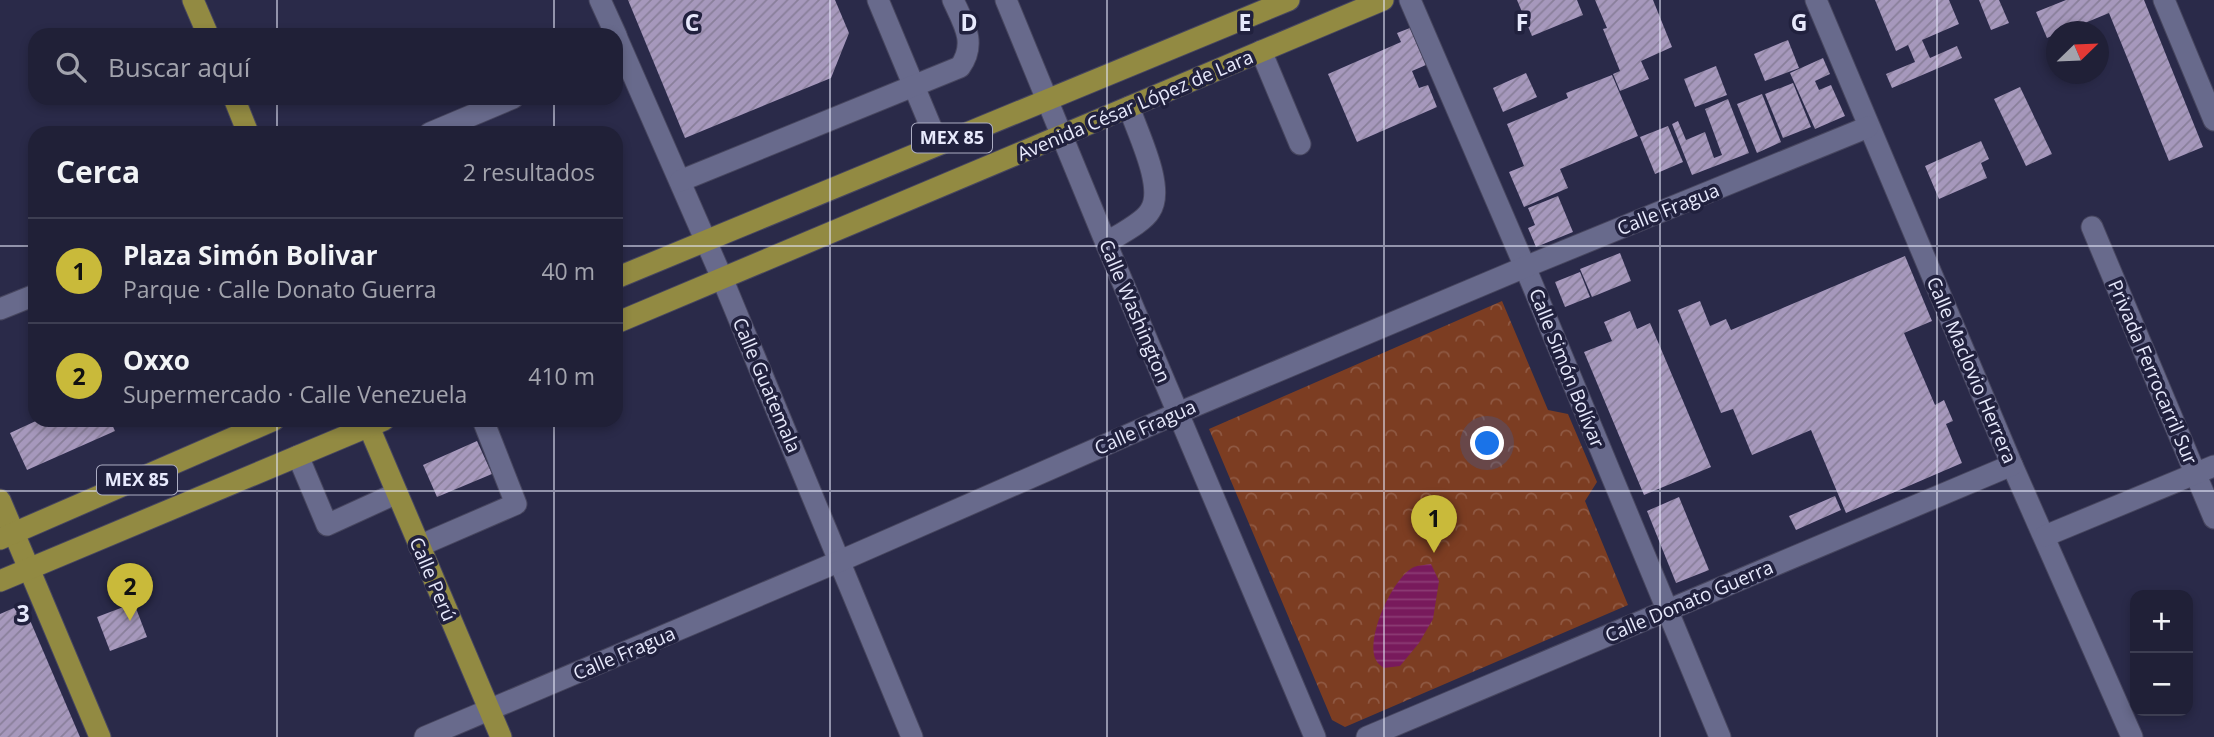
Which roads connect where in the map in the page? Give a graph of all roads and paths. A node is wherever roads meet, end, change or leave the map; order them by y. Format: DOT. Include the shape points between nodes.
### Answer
graph roads {
  1 [pos="193,0"];
  2 [pos="600,0"];
  3 [pos="878,0"];
  4 [pos="953,0"];
  5 [pos="1006,0"];
  6 [pos="1289,0"];
  7 [pos="1383,0"];
  8 [pos="1410,0"];
  9 [pos="1816,0"];
  10 [pos="2164,0"];
  11 [pos="205,28"];
  12 [pos="611,28"];
  13 [pos="1261,51"];
  14 [pos="623,55"];
  15 [pos="913,87"];
  16 [pos="1046,99"];
  17 [pos="237,105"];
  18 [pos="496,105"];
  19 [pos="1129,107"];
  20 [pos="2213,116"];
  21 [pos="245,126"];
  22 [pos="447,126"];
  23 [pos="1868,127"];
  24 [pos="1062,136"];
  25 [pos="938,144"];
  26 [pos="1300,144"];
  27 [pos="680,181"];
  28 [pos="2092,227"];
  29 [pos="706,241"];
  30 [pos="1106,243"];
  31 [pos="1525,267"];
  32 [pos="623,275"];
  33 [pos="722,278"];
  34 [pos="28,298"];
  35 [pos="0,309"];
  36 [pos="623,320"];
  37 [pos="1178,413"];
  38 [pos="258,427"];
  39 [pos="362,427"];
  40 [pos="375,427"];
  41 [pos="485,427"];
  42 [pos="298,456"];
  43 [pos="2012,464"];
  44 [pos="2205,469"];
  45 [pos="397,494"];
  46 [pos="0,500"];
  47 [pos="2214,518"];
  48 [pos="7,536"];
  49 [pos="2045,536"];
  50 [pos="419,546"];
  51 [pos="841,561"];
  52 [pos="30,569"];
  53 [pos="0,581"];
  54 [pos="1667,610"];
  55 [pos="489,710"];
  56 [pos="100,737"];
  57 [pos="425,737"];
  58 [pos="501,737"];
  59 [pos="912,737"];
  60 [pos="1315,737"];
  61 [pos="1367,737"];
  62 [pos="1720,737"];
  63 [pos="2132,737"];
  1 -- 11 [label="main road"];
  2 -- 12 [label="street, Calle Guatemala"];
  3 -- 15 [label="street"];
  4 -- 15 [label="street" via="969,45 964,61"];
  5 -- 16 [label="street, Calle Washington"];
  6 -- 16 [label="main road, Avenida César López de Lara / MEX 85"];
  7 -- 13 [label="main road, Avenida César López de Lara / MEX 85"];
  8 -- 31 [label="street, Calle Simón Bolívar"];
  9 -- 23 [label="street, Calle Maclovio Herrera"];
  10 -- 20 [label="street"];
  13 -- 19 [label="main road, Avenida César López de Lara / MEX 85"];
  13 -- 26 [label="street"];
  14 -- 27 [label="street, Calle Guatemala"];
  15 -- 25 [label="street"];
  15 -- 27 [label="street"];
  16 -- 24 [label="street, Calle Washington"];
  16 -- 25 [label="main road, Avenida César López de Lara / MEX 85"];
  17 -- 21 [label="main road"];
  18 -- 22 [label="street"];
  19 -- 24 [label="main road, Avenida César López de Lara / MEX 85"];
  19 -- 30 [label="street" via="1156,195 1149,214"];
  23 -- 31 [label="street, Calle Fragua"];
  23 -- 43 [label="street, Calle Maclovio Herrera"];
  24 -- 30 [label="street, Calle Washington"];
  24 -- 33 [label="main road, Avenida César López de Lara / MEX 85"];
  25 -- 29 [label="main road, Avenida César López de Lara / MEX 85"];
  27 -- 29 [label="street, Calle Guatemala"];
  28 -- 44 [label="street, Privada Ferrocarril Sur"];
  29 -- 32 [label="main road, Avenida César López de Lara / MEX 85"];
  29 -- 33 [label="street, Calle Guatemala"];
  30 -- 37 [label="street, Calle Washington"];
  31 -- 37 [label="street, Calle Fragua"];
  31 -- 54 [label="street, Calle Simón Bolívar"];
  33 -- 36 [label="main road, Avenida César López de Lara / MEX 85"];
  33 -- 51 [label="street, Calle Guatemala"];
  34 -- 35 [label="street"];
  37 -- 51 [label="street, Calle Fragua"];
  37 -- 60 [label="street, Calle Washington"];
  38 -- 48 [label="main road, MEX 85"];
  39 -- 42 [label="main road, MEX 85"];
  40 -- 45 [label="main road, Calle Perú"];
  41 -- 50 [label="street" via="516,504"];
  42 -- 45 [label="street" via="327,525"];
  42 -- 52 [label="main road, MEX 85"];
  43 -- 49 [label="street, Calle Maclovio Herrera"];
  43 -- 54 [label="street, Calle Donato Guerra"];
  44 -- 47 [label="street, Privada Ferrocarril Sur"];
  44 -- 49 [label="street"];
  45 -- 50 [label="main road, Calle Perú"];
  46 -- 48 [label="main road"];
  48 -- 52 [label="main road"];
  49 -- 63 [label="street, Calle Maclovio Herrera"];
  50 -- 55 [label="main road, Calle Perú"];
  51 -- 55 [label="street, Calle Fragua"];
  51 -- 59 [label="street, Calle Guatemala"];
  52 -- 53 [label="main road, MEX 85"];
  52 -- 56 [label="main road"];
  54 -- 61 [label="street, Calle Donato Guerra"];
  54 -- 62 [label="street, Calle Simón Bolívar"];
  55 -- 57 [label="street, Calle Fragua"];
  55 -- 58 [label="main road, Calle Perú"];
}
